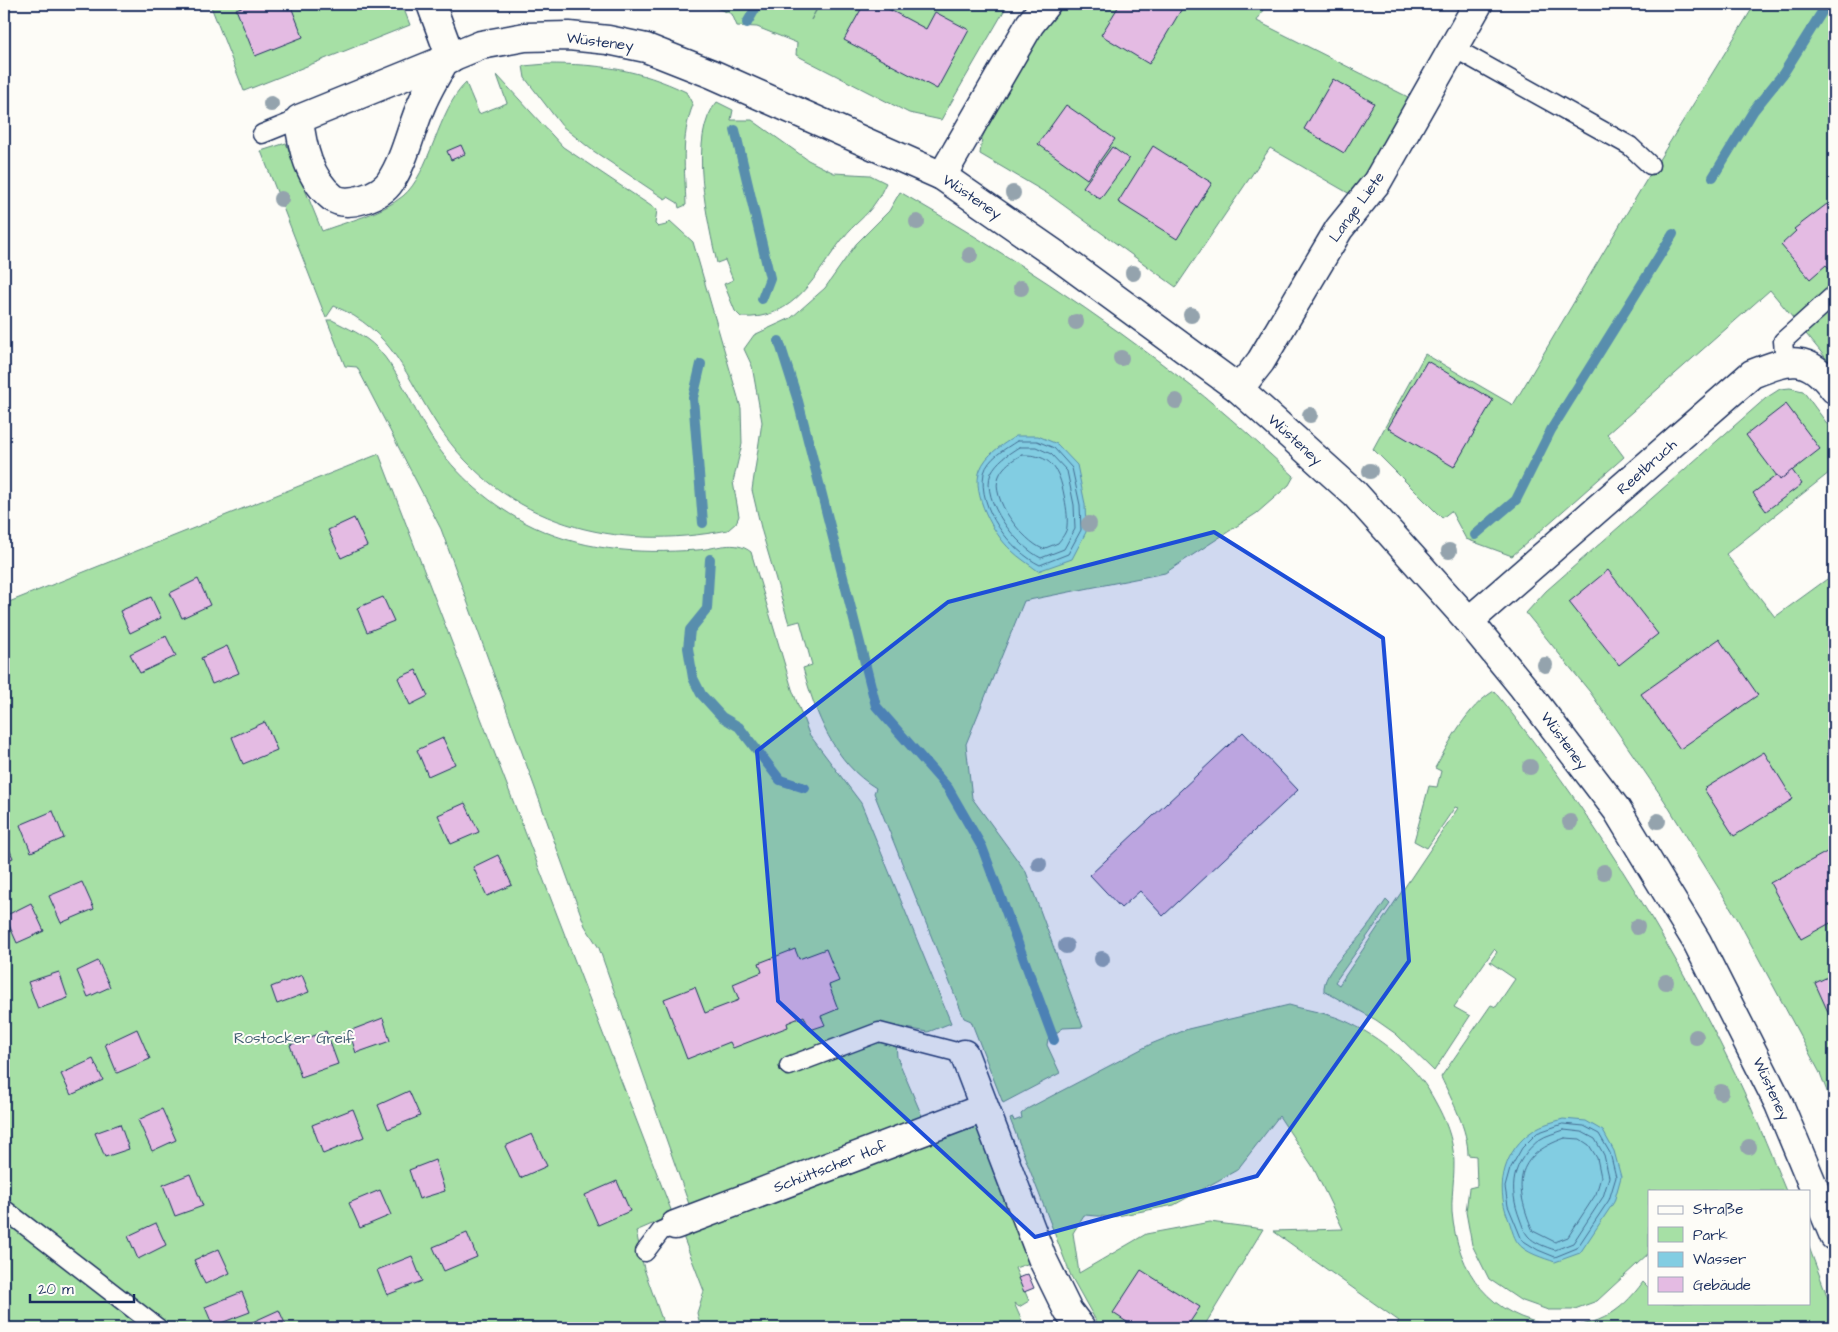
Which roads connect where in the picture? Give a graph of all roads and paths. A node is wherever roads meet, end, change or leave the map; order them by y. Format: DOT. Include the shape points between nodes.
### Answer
graph roads {
  1 [pos="430,4"];
  2 [pos="1046,4"];
  3 [pos="1478,4"];
  4 [pos="1454,48"];
  5 [pos="448,59"];
  6 [pos="299,119"];
  7 [pos="262,134"];
  8 [pos="1650,165"];
  9 [pos="942,176"];
  10 [pos="1834,295"];
  11 [pos="1784,352"];
  12 [pos="1239,389"];
  13 [pos="1834,389"];
  14 [pos="1469,621"];
  15 [pos="964,1054"];
  16 [pos="789,1066"];
  17 [pos="984,1108"];
  18 [pos="4,1209"];
  19 [pos="675,1225"];
  20 [pos="1834,1236"];
  21 [pos="645,1252"];
  22 [pos="158,1328"];
  23 [pos="1081,1328"];
  1 -- 5 [label="street"];
  2 -- 9 [label="street" via="1030,24"];
  3 -- 4 [label="street, Lange Liete"];
  4 -- 8 [label="lane" via="1630,146"];
  4 -- 12 [label="street, Lange Liete" via="1377,182 1339,229 1261,361"];
  5 -- 6 [label="street, Wüsteney"];
  5 -- 6 [label="street" via="423,101 390,184 368,198 353,202 337,201 326,193 309,165"];
  5 -- 9 [label="street, Wüsteney" via="480,45 525,37 569,36 646,48 767,97"];
  6 -- 7 [label="lane"];
  9 -- 12 [label="street, Wüsteney"];
  10 -- 11 [label="lane, Reetbruch"];
  11 -- 13 [label="street, Reetbruch" via="1820,371"];
  11 -- 14 [label="street, Reetbruch" via="1752,374"];
  12 -- 14 [label="street, Wüsteney" via="1355,494"];
  14 -- 20 [label="street, Wüsteney" via="1617,810 1670,895 1779,1104"];
  15 -- 16 [label="lane" via="879,1032"];
  15 -- 17 [label="street"];
  17 -- 19 [label="street, Schüttscher Hof"];
  17 -- 23 [label="street" via="1042,1258 1068,1311"];
  18 -- 22 [label="lane"];
  19 -- 21 [label="lane" via="661,1231"];
}
